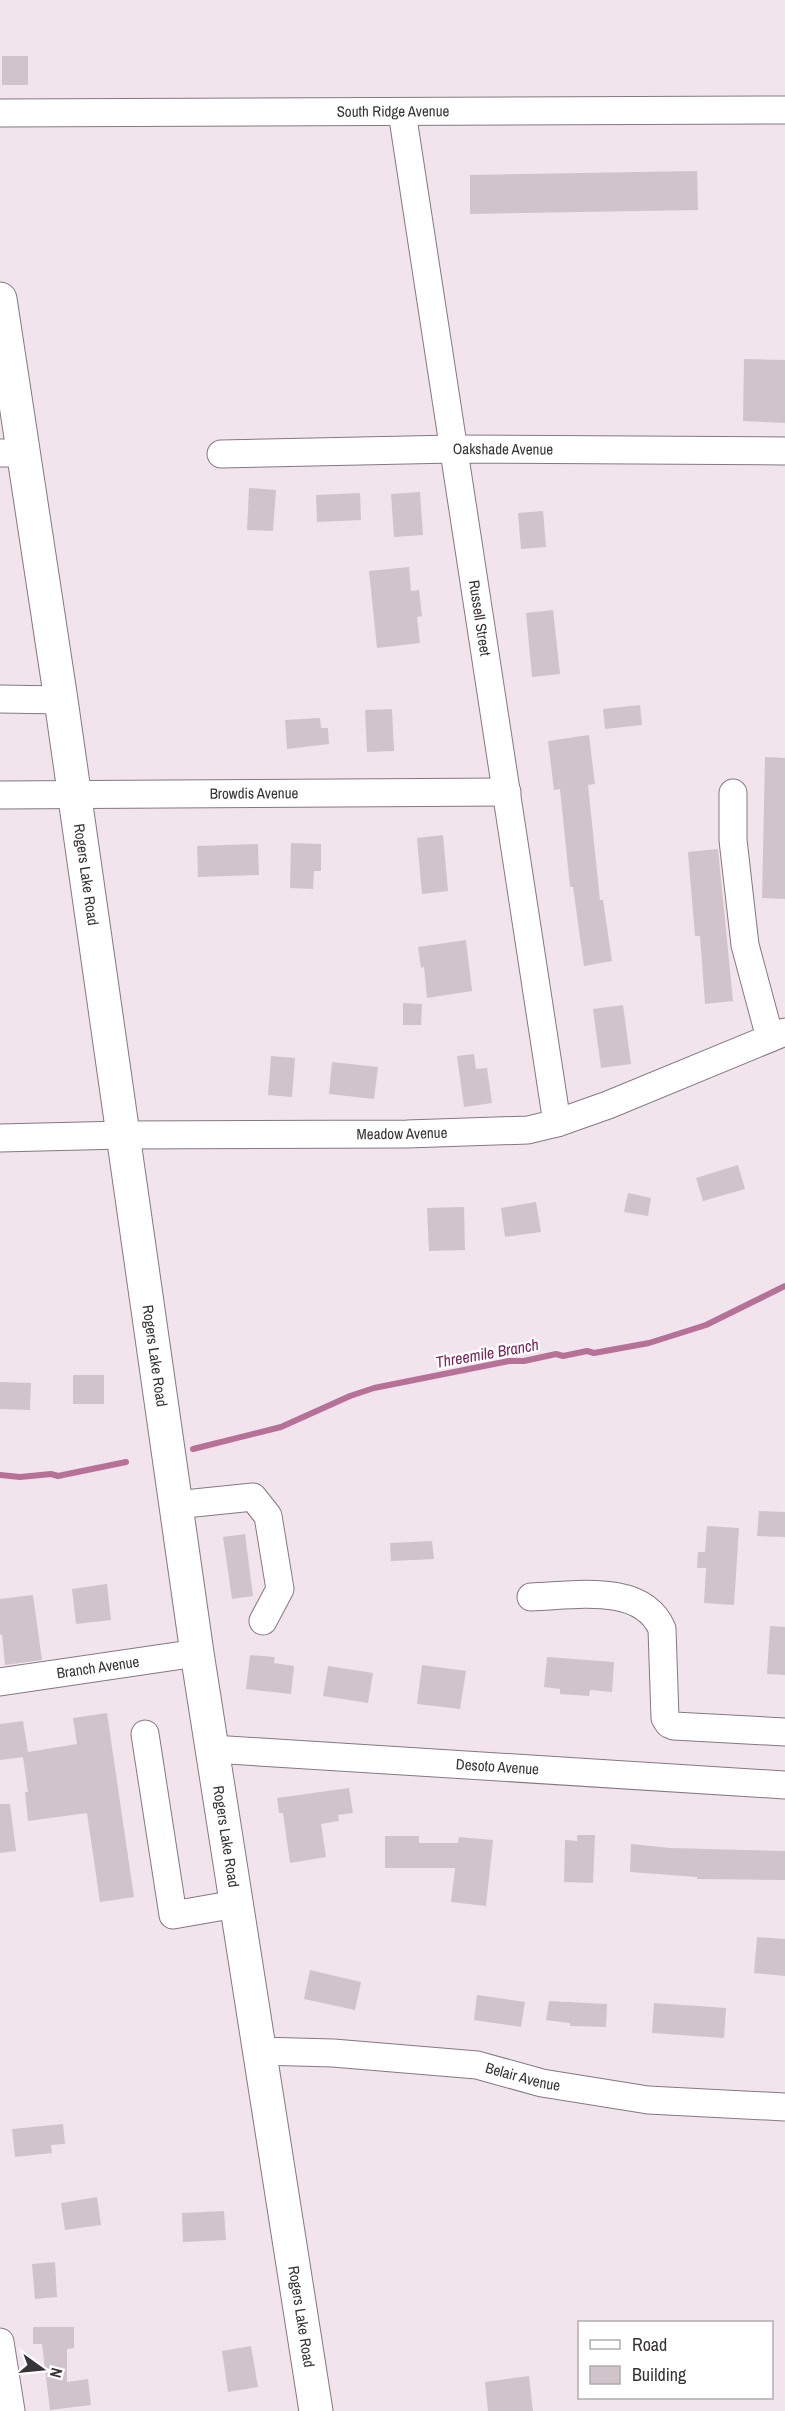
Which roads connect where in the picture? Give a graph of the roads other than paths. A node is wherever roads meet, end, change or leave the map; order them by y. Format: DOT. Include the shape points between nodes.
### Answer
graph roads {
  1 [pos="785,110"];
  2 [pos="402,112"];
  3 [pos="0,113"];
  4 [pos="0,299"];
  5 [pos="454,449"];
  6 [pos="785,451"];
  7 [pos="12,453"];
  8 [pos="221,454"];
  9 [pos="0,699"];
  10 [pos="61,700"];
  11 [pos="507,792"];
  12 [pos="733,793"];
  13 [pos="0,795"];
  14 [pos="74,795"];
  15 [pos="777,1035"];
  16 [pos="557,1123"];
  17 [pos="123,1135"];
  18 [pos="0,1138"];
  19 [pos="175,1505"];
  20 [pos="531,1597"];
  21 [pos="263,1621"];
  22 [pos="197,1653"];
  23 [pos="0,1682"];
  24 [pos="785,1732"];
  25 [pos="145,1734"];
  26 [pos="212,1749"];
  27 [pos="785,1785"];
  28 [pos="236,1904"];
  29 [pos="259,2051"];
  30 [pos="785,2107"];
  31 [pos="0,2342"];
  32 [pos="11,2411"];
  33 [pos="316,2411"];
  1 -- 2 [label="street, South Ridge Avenue"];
  2 -- 3 [label="street, South Ridge Avenue"];
  2 -- 5 [label="street, Russell Street"];
  4 -- 7 [label="main road, Rogers Lake Road"];
  5 -- 6 [label="street, Oakshade Avenue"];
  5 -- 8 [label="street, Oakshade Avenue"];
  5 -- 11 [label="street, Russell Street"];
  7 -- 10 [label="main road, Rogers Lake Road"];
  9 -- 10 [label="street"];
  10 -- 14 [label="main road, Rogers Lake Road"];
  11 -- 14 [label="street, Browdis Avenue"];
  11 -- 16 [label="street, Russell Street"];
  12 -- 15 [label="street" via="733,840 745,945"];
  13 -- 14 [label="street, Browdis Avenue"];
  14 -- 17 [label="main road, Rogers Lake Road"];
  15 -- 16 [label="street, Meadow Avenue"];
  16 -- 17 [label="street, Meadow Avenue" via="528,1130 407,1134"];
  17 -- 18 [label="street, Meadow Avenue"];
  17 -- 19 [label="main road, Rogers Lake Road"];
  19 -- 21 [label="street" via="253,1497 268,1516 280,1589"];
  19 -- 22 [label="main road, Rogers Lake Road"];
  20 -- 24 [label="street" via="617,1595 657,1616 662,1629 665,1718 669,1724"];
  22 -- 23 [label="street, Branch Avenue"];
  22 -- 26 [label="main road, Rogers Lake Road"];
  25 -- 28 [label="street" via="172,1916"];
  26 -- 27 [label="street, Desoto Avenue"];
  26 -- 28 [label="main road, Rogers Lake Road"];
  28 -- 29 [label="main road, Rogers Lake Road"];
  29 -- 30 [label="street, Belair Avenue" via="477,2065 577,2090 648,2100"];
  29 -- 33 [label="main road, Rogers Lake Road"];
  31 -- 32 [label="street"];
}
